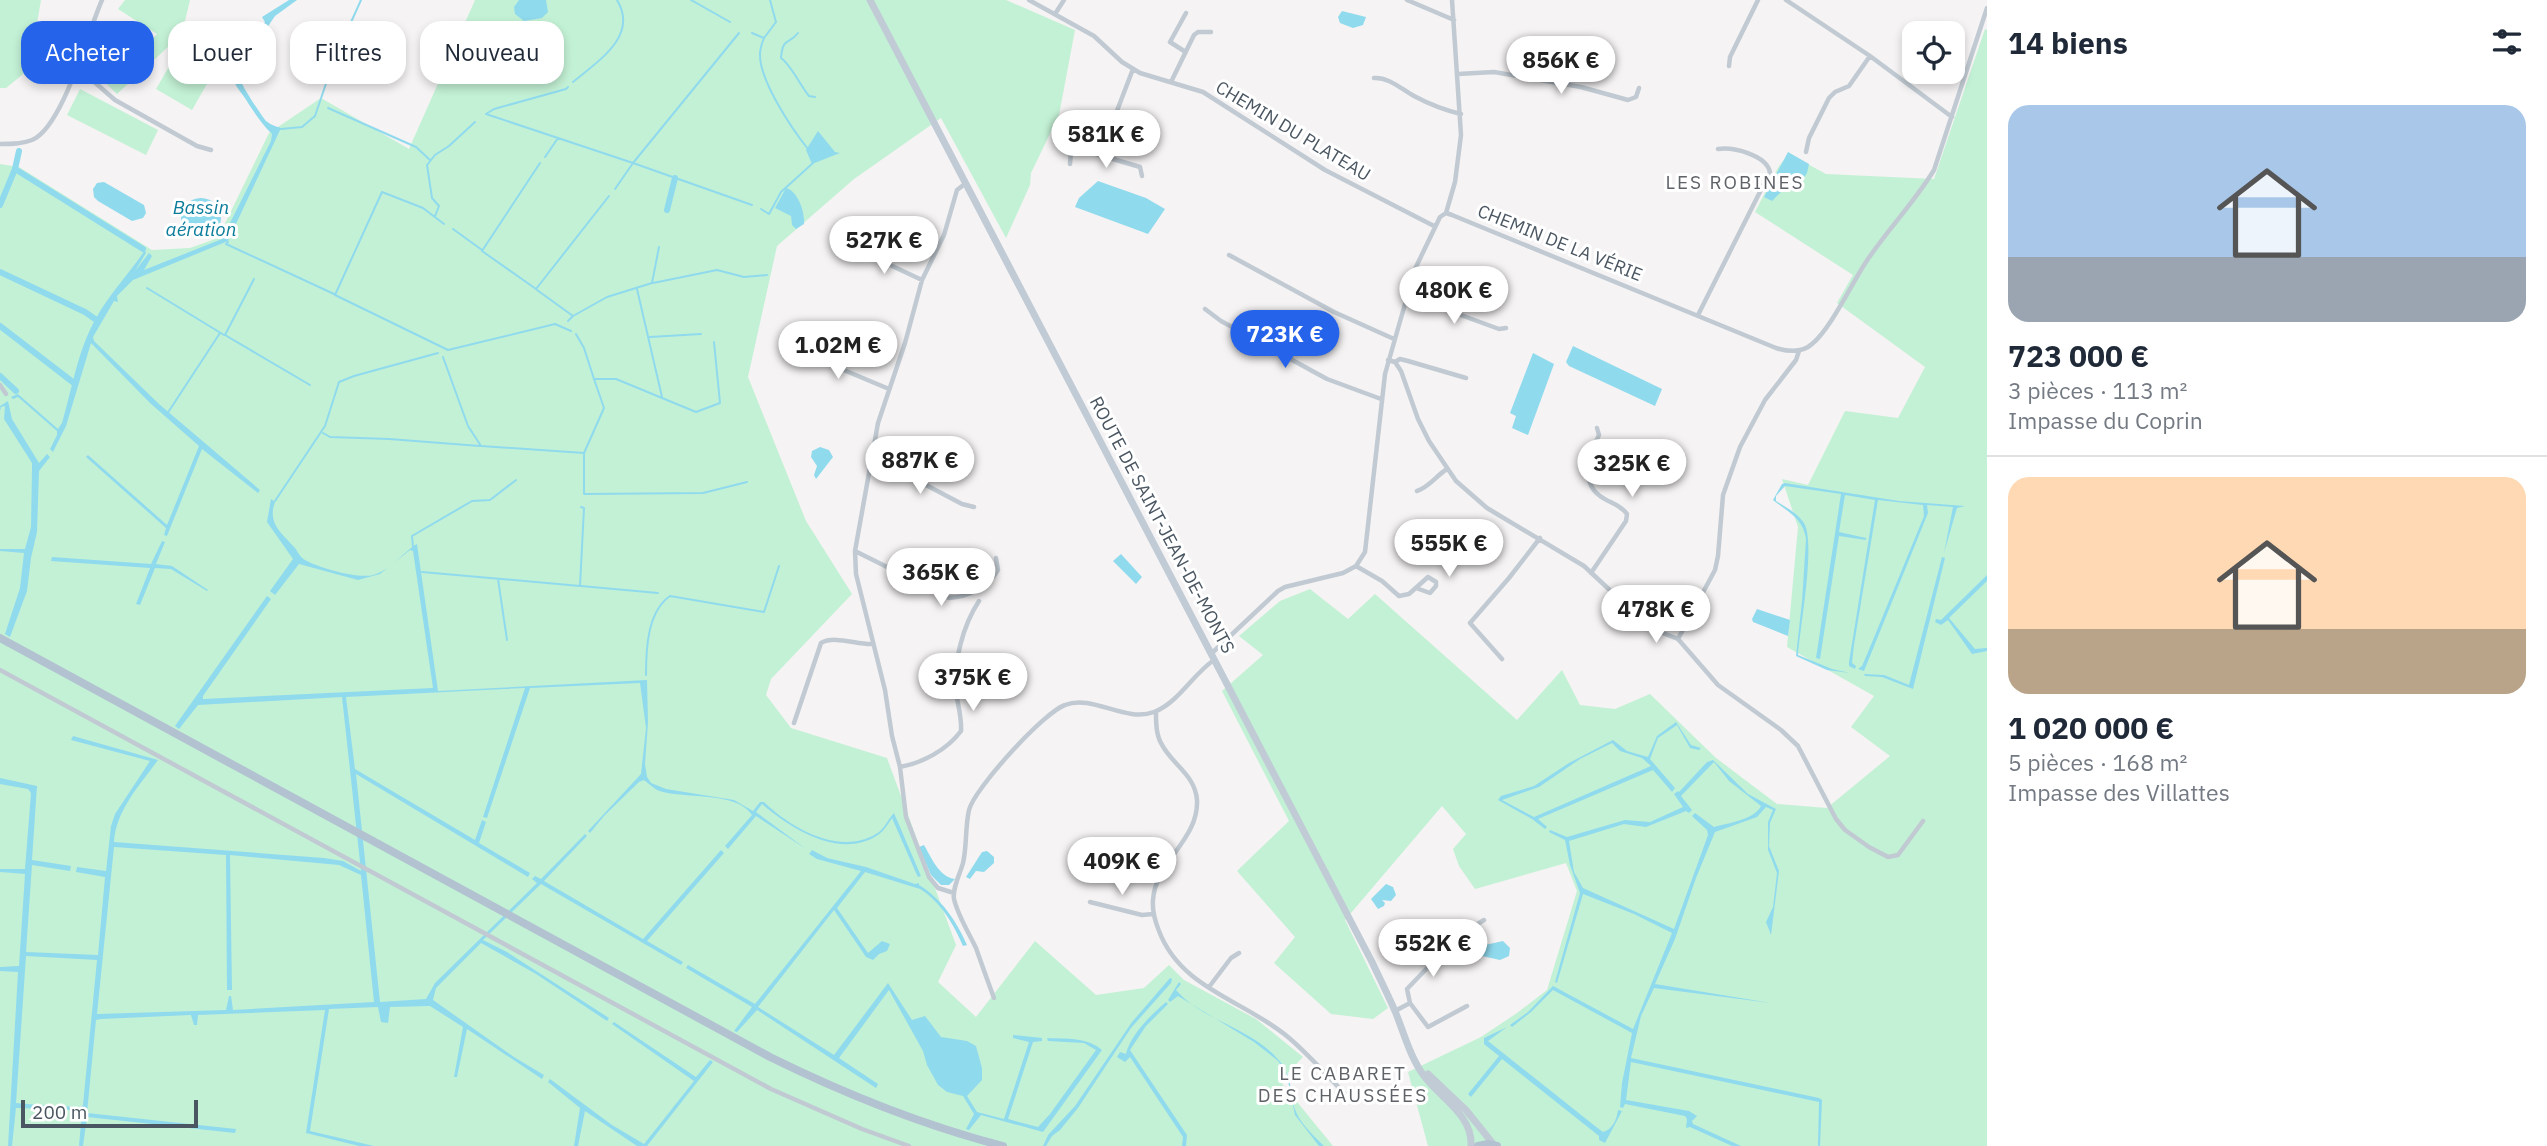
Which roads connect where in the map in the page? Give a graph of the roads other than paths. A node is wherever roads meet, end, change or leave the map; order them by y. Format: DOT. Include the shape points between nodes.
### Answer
graph roads {
  1 [pos="103,0"];
  2 [pos="870,0"];
  3 [pos="1029,0"];
  4 [pos="1064,0"];
  5 [pos="1407,0"];
  6 [pos="1452,0"];
  7 [pos="1758,0"];
  8 [pos="1786,0"];
  9 [pos="1987,8"];
  10 [pos="1186,13"];
  11 [pos="1055,14"];
  12 [pos="1454,20"];
  13 [pos="93,21"];
  14 [pos="1211,32"];
  15 [pos="1184,51"];
  16 [pos="1870,56"];
  17 [pos="1729,66"];
  18 [pos="1133,69"];
  19 [pos="1458,74"];
  20 [pos="1374,78"];
  21 [pos="1171,82"];
  22 [pos="70,84"];
  23 [pos="97,84"];
  24 [pos="1639,88"];
  25 [pos="1461,114"];
  26 [pos="1952,117"];
  27 [pos="0,144"];
  28 [pos="1718,149"];
  29 [pos="211,150"];
  30 [pos="1806,152"];
  31 [pos="1100,155"];
  32 [pos="1070,164"];
  33 [pos="1142,176"];
  34 [pos="965,183"];
  35 [pos="1446,214"];
  36 [pos="1434,226"];
  37 [pos="856,248"];
  38 [pos="1229,256"];
  39 [pos="922,280"];
  40 [pos="1406,295"];
  41 [pos="1205,309"];
  42 [pos="1698,315"];
  43 [pos="1506,328"];
  44 [pos="1394,339"];
  45 [pos="1799,351"];
  46 [pos="794,355"];
  47 [pos="1388,360"];
  48 [pos="1395,362"];
  49 [pos="1466,378"];
  50 [pos="0,385"];
  51 [pos="889,389"];
  52 [pos="6,394"];
  53 [pos="1381,399"];
  54 [pos="1597,428"];
  55 [pos="872,464"];
  56 [pos="1447,469"];
  57 [pos="1417,491"];
  58 [pos="974,507"];
  59 [pos="1539,538"];
  60 [pos="856,551"];
  61 [pos="996,558"];
  62 [pos="1356,566"];
  63 [pos="1591,573"];
  64 [pos="1416,588"];
  65 [pos="979,601"];
  66 [pos="0,638"];
  67 [pos="1678,639"];
  68 [pos="873,644"];
  69 [pos="1213,657"];
  70 [pos="1502,659"];
  71 [pos="0,670"];
  72 [pos="1156,712"];
  73 [pos="794,723"];
  74 [pos="900,767"];
  75 [pos="1923,821"];
  76 [pos="954,893"];
  77 [pos="1090,902"];
  78 [pos="1153,914"];
  79 [pos="1484,920"];
  80 [pos="1240,953"];
  81 [pos="1209,987"];
  82 [pos="994,999"];
  83 [pos="1410,1003"];
  84 [pos="1467,1006"];
  85 [pos="1395,1012"];
  86 [pos="1439,1089"];
  87 [pos="1344,1093"];
  88 [pos="1496,1145"];
  89 [pos="909,1146"];
  90 [pos="1003,1146"];
  91 [pos="1471,1146"];
  92 [pos="1478,1146"];
  1 -- 13 [label="street"];
  2 -- 34 [label="main road, ROUTE DE SAINT-JEAN-DE-MONTS"];
  3 -- 11 [label="street, CHEMIN DU PLATEAU"];
  4 -- 11 [label="street"];
  5 -- 12 [label="street"];
  6 -- 12 [label="street"];
  7 -- 17 [label="street"];
  8 -- 16 [label="street"];
  9 -- 26 [label="street"];
  10 -- 15 [label="street" via="1170,43"];
  11 -- 18 [label="street, CHEMIN DU PLATEAU" via="1094,36"];
  12 -- 19 [label="street"];
  14 -- 15 [label="street" via="1198,32"];
  15 -- 21 [label="street"];
  16 -- 26 [label="street"];
  16 -- 30 [label="street" via="1849,86 1829,98"];
  18 -- 21 [label="street, CHEMIN DU PLATEAU"];
  18 -- 31 [label="street"];
  19 -- 24 [label="street" via="1494,72 1535,78 1628,100 1636,97"];
  19 -- 25 [label="street"];
  20 -- 25 [label="street"];
  21 -- 36 [label="street, CHEMIN DU PLATEAU" via="1203,92 1325,170"];
  22 -- 27 [label="street" via="41,135"];
  23 -- 29 [label="street" via="115,100"];
  25 -- 35 [label="street" via="1460,156"];
  26 -- 45 [label="street" via="1934,170 1920,193 1870,256 1817,339"];
  28 -- 42 [label="street" via="1736,150 1760,160 1770,173"];
  31 -- 32 [label="street" via="1076,148"];
  31 -- 33 [label="street" via="1140,167"];
  34 -- 39 [label="street" via="957,190 944,235"];
  34 -- 69 [label="main road, ROUTE DE SAINT-JEAN-DE-MONTS"];
  35 -- 36 [label="street"];
  35 -- 42 [label="street, CHEMIN DE LA VÉRIE"];
  36 -- 40 [label="street"];
  37 -- 39 [label="street"];
  38 -- 44 [label="street"];
  39 -- 51 [label="street"];
  40 -- 43 [label="street"];
  40 -- 44 [label="street"];
  41 -- 53 [label="street" via="1327,379"];
  42 -- 45 [label="street, CHEMIN DE LA VÉRIE" via="1776,348"];
  44 -- 47 [label="street"];
  45 -- 67 [label="street" via="1740,447 1723,495 1715,570"];
  46 -- 51 [label="street" via="827,363"];
  47 -- 48 [label="street"];
  47 -- 53 [label="street"];
  48 -- 49 [label="street" via="1400,359"];
  48 -- 56 [label="street" via="1423,430"];
  50 -- 52 [label="street"];
  51 -- 55 [label="street"];
  53 -- 62 [label="street" via="1368,540"];
  54 -- 63 [label="street" via="1599,435 1588,466 1591,482 1599,496 1627,514"];
  55 -- 58 [label="street"];
  55 -- 60 [label="street"];
  56 -- 57 [label="street"];
  56 -- 59 [label="street" via="1488,508"];
  59 -- 63 [label="street"];
  59 -- 70 [label="street" via="1470,623"];
  60 -- 61 [label="street" via="948,598 965,597 987,584 998,570"];
  60 -- 68 [label="street" via="856,574"];
  62 -- 64 [label="street" via="1399,596"];
  62 -- 69 [label="street" via="1278,591"];
  63 -- 67 [label="street" via="1644,622"];
  64 -- 64 [label="street" via="1430,593 1436,582 1428,577"];
  65 -- 74 [label="street" via="960,646 956,689 961,731 918,764"];
  66 -- 90 [label="main road" via="807,1076 895,1113"];
  67 -- 75 [label="street" via="1718,685 1798,746 1845,830 1888,857 1898,855"];
  68 -- 73 [label="street" via="831,639 821,643"];
  68 -- 74 [label="street"];
  69 -- 72 [label="street"];
  69 -- 85 [label="main road, ROUTE DE SAINT-JEAN-DE-MONTS"];
  71 -- 89 [label="street" via="771,1089"];
  72 -- 76 [label="street" via="1131,713 1079,703 1061,706 1044,719 993,774 969,808 965,855"];
  72 -- 78 [label="street" via="1160,742 1192,783 1197,805 1194,824 1157,883"];
  74 -- 76 [label="street" via="906,817 929,877 938,888"];
  76 -- 82 [label="street"];
  77 -- 78 [label="street"];
  78 -- 81 [label="street" via="1172,956 1191,977"];
  79 -- 83 [label="street" via="1458,936 1409,985"];
  80 -- 81 [label="street"];
  81 -- 87 [label="street" via="1288,1037"];
  83 -- 84 [label="street" via="1429,1027"];
  83 -- 85 [label="street"];
  85 -- 86 [label="main road, ROUTE DE SAINT-JEAN-DE-MONTS" via="1419,1067"];
  86 -- 88 [label="main road"];
  86 -- 91 [label="main road" via="1470,1131"];
  88 -- 92 [label="main road"];
}
